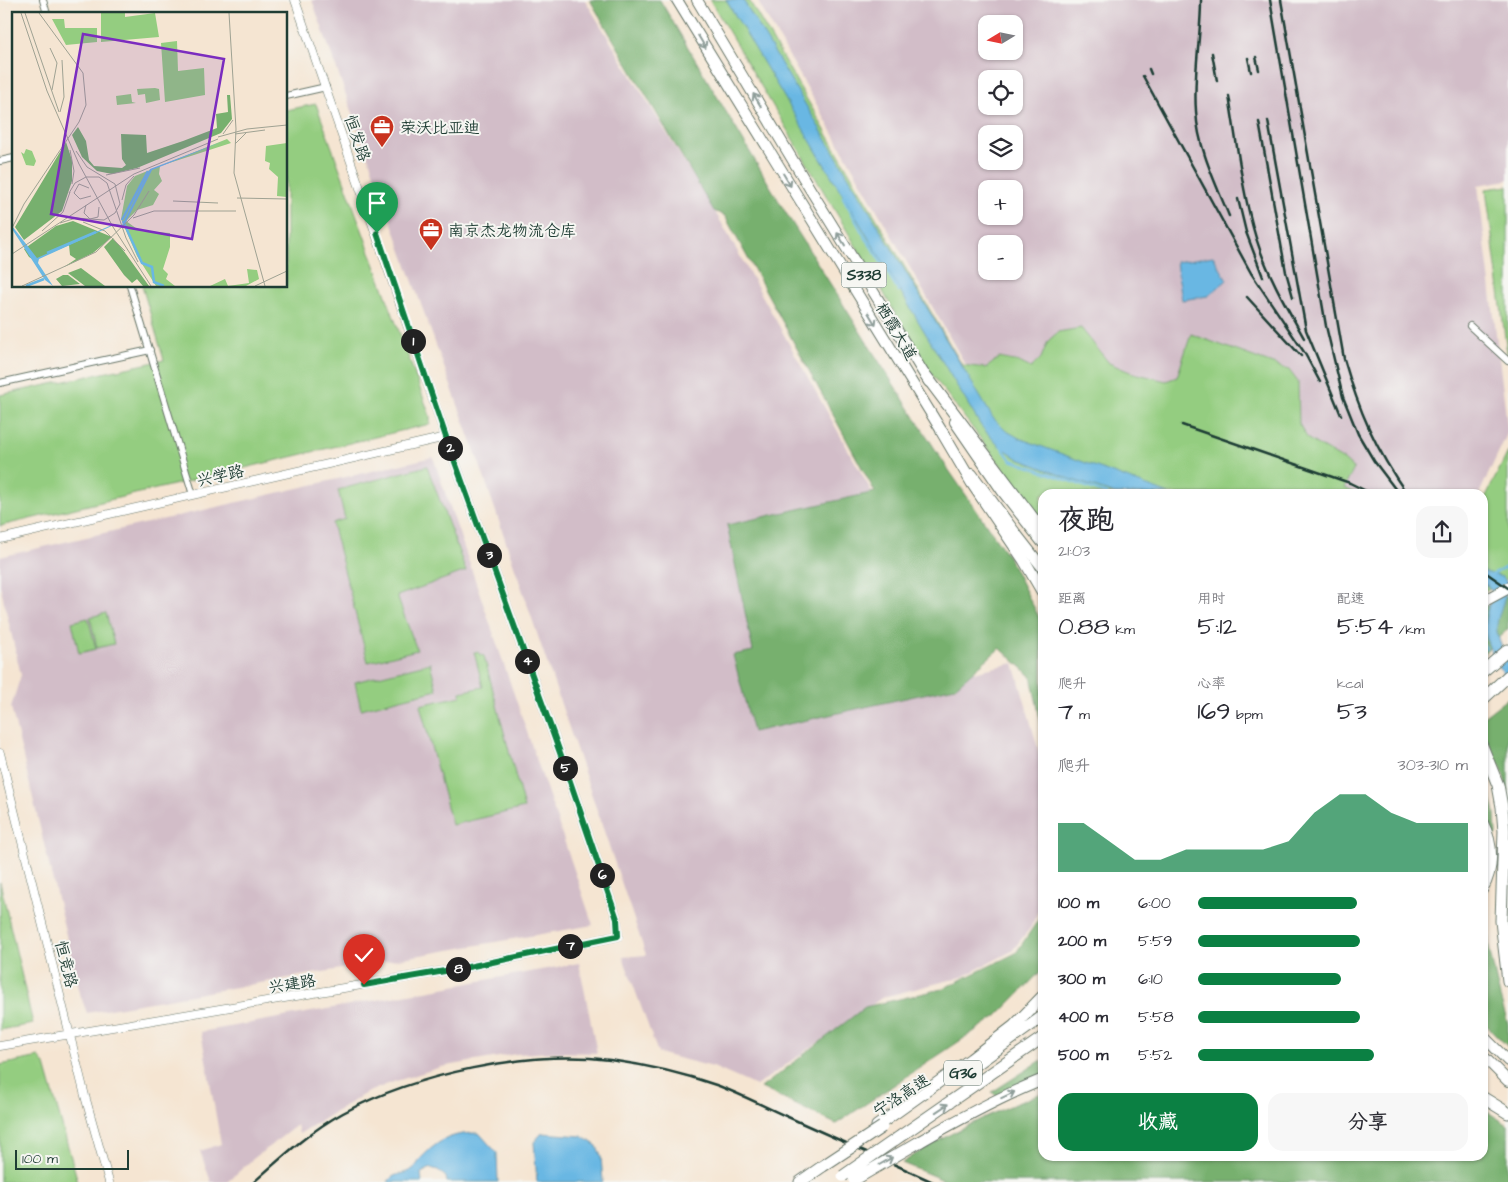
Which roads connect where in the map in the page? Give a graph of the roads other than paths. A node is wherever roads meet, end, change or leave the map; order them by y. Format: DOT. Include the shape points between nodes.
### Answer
graph roads {
  1 [pos="295,0"];
  2 [pos="677,0"];
  3 [pos="697,0"];
  4 [pos="326,87"];
  5 [pos="288,96"];
  6 [pos="131,288"];
  7 [pos="1470,326"];
  8 [pos="150,350"];
  9 [pos="1508,361"];
  10 [pos="926,376"];
  11 [pos="0,383"];
  12 [pos="942,432"];
  13 [pos="446,437"];
  14 [pos="193,495"];
  15 [pos="1038,525"];
  16 [pos="1038,537"];
  17 [pos="0,539"];
  18 [pos="1038,561"];
  19 [pos="1038,585"];
  20 [pos="1508,588"];
  21 [pos="1488,599"];
  22 [pos="1508,650"];
  23 [pos="1488,667"];
  24 [pos="1508,675"];
  25 [pos="1488,690"];
  26 [pos="1488,694"];
  27 [pos="0,753"];
  28 [pos="1488,761"];
  29 [pos="1488,838"];
  30 [pos="1488,877"];
  31 [pos="618,936"];
  32 [pos="1508,981"];
  33 [pos="1038,1001"];
  34 [pos="1038,1019"];
  35 [pos="71,1034"];
  36 [pos="1038,1041"];
  37 [pos="1488,1041"];
  38 [pos="0,1046"];
  39 [pos="1488,1061"];
  40 [pos="1508,1061"];
  41 [pos="1508,1081"];
  42 [pos="1038,1082"];
  43 [pos="1488,1100"];
  44 [pos="1508,1112"];
  45 [pos="879,1126"];
  46 [pos="845,1180"];
  47 [pos="109,1182"];
  48 [pos="798,1182"];
  1 -- 4 [label="street, 恒发路"];
  2 -- 12 [label="highway, 栖霞大道 / S338, one-way"];
  10 -- 3 [label="highway, 栖霞大道 / S338, one-way"];
  4 -- 5 [label="street"];
  4 -- 13 [label="street, 恒发路"];
  6 -- 8 [label="street"];
  7 -- 9 [label="street"];
  8 -- 11 [label="street"];
  8 -- 14 [label="street"];
  10 -- 15 [label="highway"];
  10 -- 16 [label="highway, 栖霞大道 / S338" via="979,460"];
  12 -- 18 [label="highway, 栖霞大道 / S338"];
  12 -- 19 [label="highway"];
  13 -- 14 [label="street, 兴学路"];
  13 -- 31 [label="street, 恒发路" via="566,770 617,919"];
  14 -- 17 [label="street, 兴学路"];
  20 -- 21 [label="highway"];
  22 -- 23 [label="highway"];
  24 -- 25 [label="highway"];
  24 -- 26 [label="highway"];
  27 -- 35 [label="street, 恒竞路"];
  28 -- 32 [label="highway" via="1498,785 1502,807 1502,940"];
  29 -- 30 [label="highway" via="1491,861"];
  31 -- 35 [label="street, 兴建路" via="468,967"];
  33 -- 45 [label="highway" via="1014,1026"];
  34 -- 45 [label="highway, 宁洛高速 / G36" via="977,1064"];
  35 -- 38 [label="street, 兴建路"];
  35 -- 47 [label="street, 恒竞路"];
  46 -- 36 [label="highway, 宁洛高速 / G36, one-way, bridge" via="902,1135"];
  37 -- 40 [label="highway"];
  39 -- 41 [label="highway"];
  46 -- 42 [label="highway, one-way, bridge" via="967,1114"];
  43 -- 44 [label="highway"];
  45 -- 48 [label="highway, 宁洛高速 / G36, bridge"];
}
